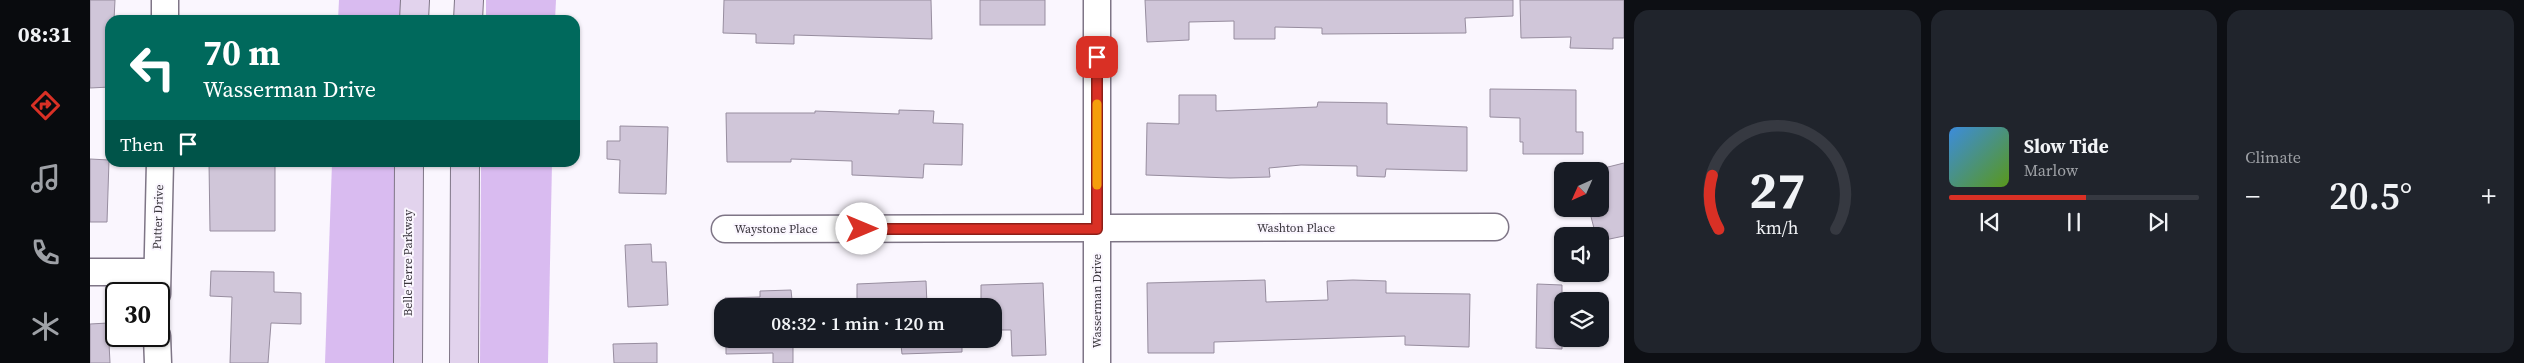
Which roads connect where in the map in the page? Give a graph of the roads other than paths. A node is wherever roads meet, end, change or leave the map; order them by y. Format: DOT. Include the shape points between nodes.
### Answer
graph roads {
  1 [pos="165,0"];
  2 [pos="415,0"];
  3 [pos="469,0"];
  4 [pos="1097,0"];
  5 [pos="165,15"];
  6 [pos="414,15"];
  7 [pos="468,15"];
  8 [pos="160,167"];
  9 [pos="409,167"];
  10 [pos="465,167"];
  11 [pos="1495,227"];
  12 [pos="725,228"];
  13 [pos="1097,229"];
  14 [pos="90,272"];
  15 [pos="151,282"];
  16 [pos="157,282"];
  17 [pos="158,347"];
  18 [pos="158,363"];
  19 [pos="408,363"];
  20 [pos="464,363"];
  21 [pos="1096,363"];
  1 -- 5 [label="street"];
  2 -- 6 [label="main road"];
  3 -- 7 [label="main road"];
  4 -- 13 [label="street, Wasserman Drive"];
  8 -- 16 [label="street, Putter Drive"];
  9 -- 19 [label="main road, Belle Terre Parkway"];
  10 -- 20 [label="main road"];
  11 -- 13 [label="street, Washton Place"];
  12 -- 13 [label="street, Waystone Place"];
  13 -- 21 [label="street, Wasserman Drive"];
  14 -- 15 [label="street, Putter Drive"];
  17 -- 18 [label="street"];
}
